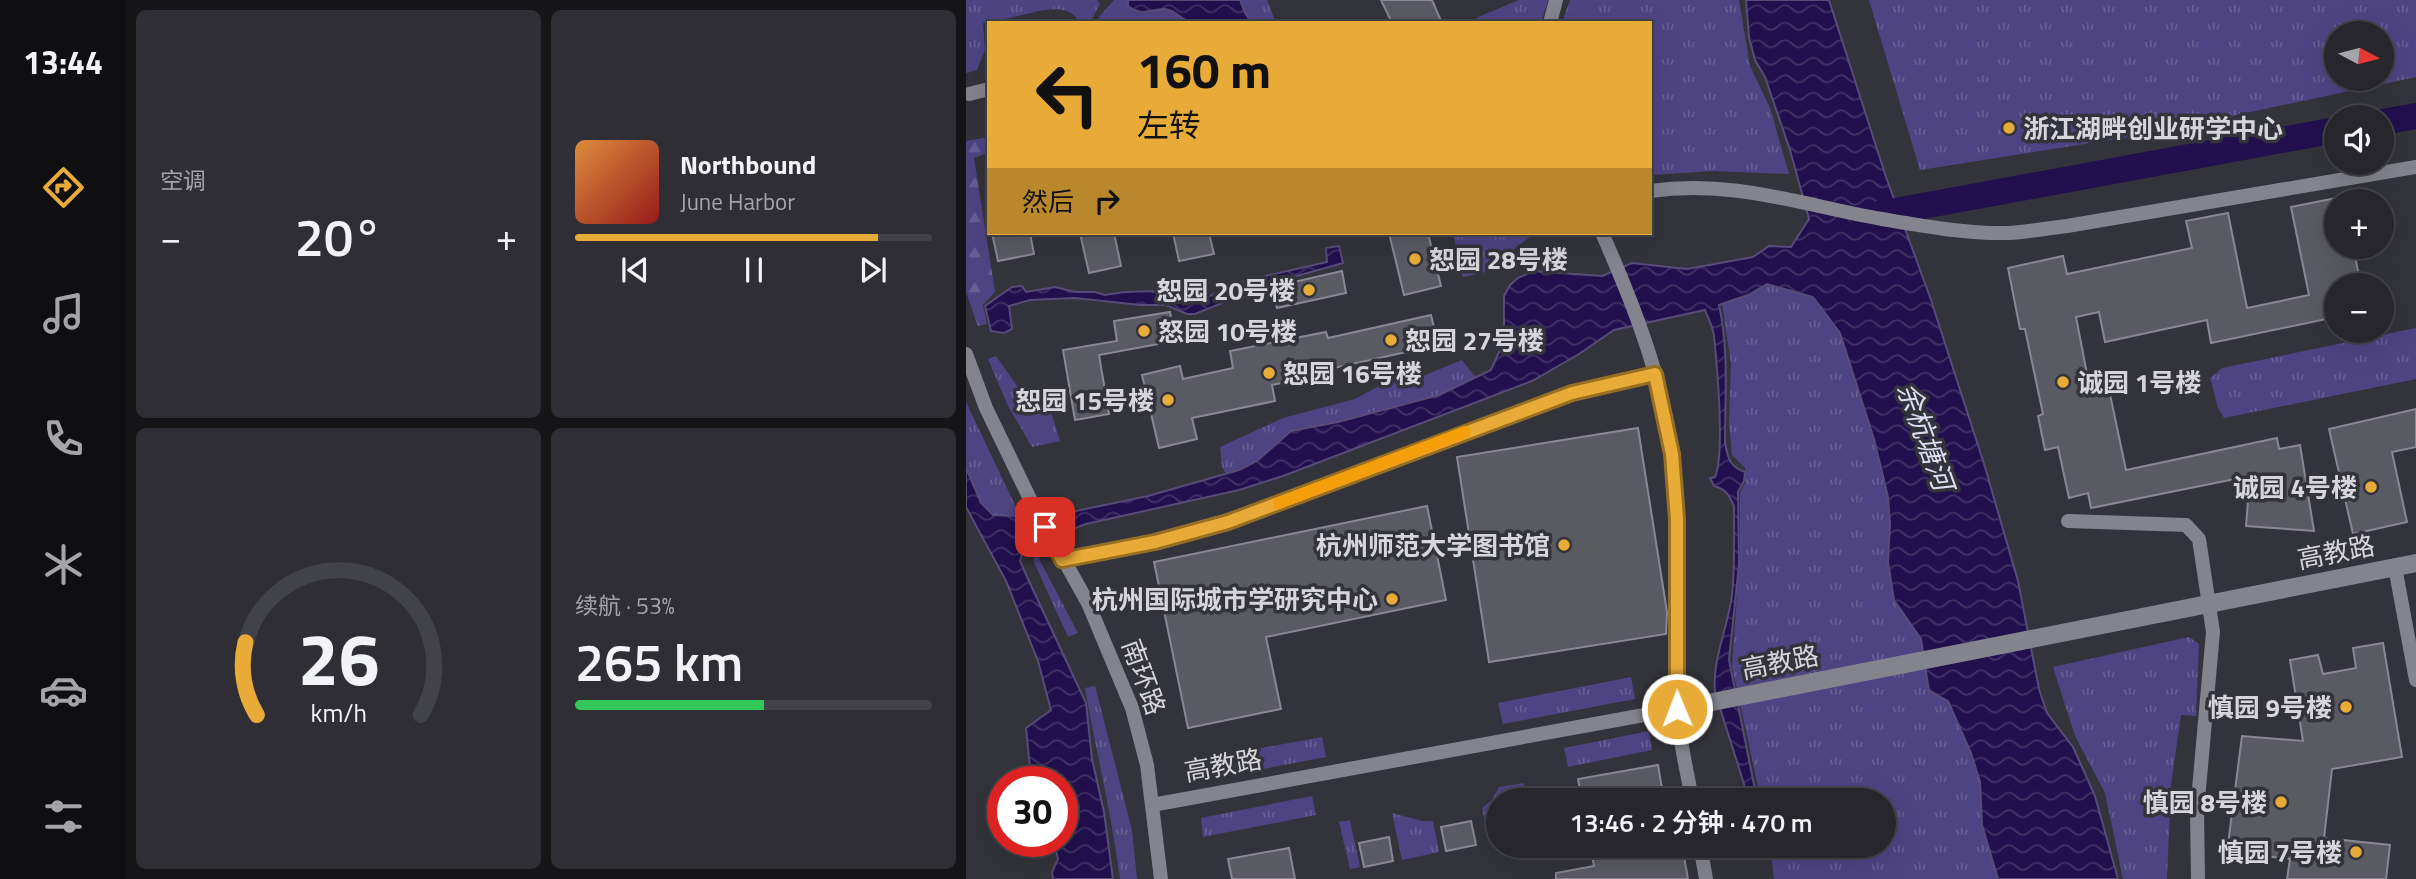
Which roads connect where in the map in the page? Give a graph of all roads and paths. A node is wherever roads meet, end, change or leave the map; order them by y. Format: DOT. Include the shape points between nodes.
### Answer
graph roads {
  1 [pos="1556,0"];
  2 [pos="1551,21"];
  3 [pos="987,90"];
  4 [pos="969,94"];
  5 [pos="2416,167"];
  6 [pos="1652,191"];
  7 [pos="1604,238"];
  8 [pos="966,354"];
  9 [pos="1655,374"];
  10 [pos="2068,521"];
  11 [pos="1060,556"];
  12 [pos="2416,563"];
  13 [pos="2395,567"];
  14 [pos="2210,603"];
  15 [pos="2414,663"];
  16 [pos="2416,680"];
  17 [pos="1677,709"];
  18 [pos="1690,788"];
  19 [pos="1152,805"];
  20 [pos="1702,858"];
  21 [pos="1161,879"];
  22 [pos="1706,879"];
  23 [pos="2198,879"];
  1 -- 2 [label="street"];
  3 -- 4 [label="street"];
  5 -- 6 [label="street" via="2009,233 1880,219 1714,187"];
  7 -- 9 [label="street"];
  8 -- 11 [label="street, 南环路" via="986,408"];
  9 -- 11 [label="street" via="1572,393 1228,522 1155,542"];
  9 -- 17 [label="street" via="1672,454 1678,541"];
  10 -- 14 [label="street" via="2186,525 2199,539"];
  11 -- 19 [label="street, 南环路" via="1088,603 1132,708"];
  12 -- 13 [label="street, 高教路"];
  13 -- 14 [label="street, 高教路"];
  13 -- 15 [label="street"];
  14 -- 17 [label="street, 高教路"];
  14 -- 23 [label="street" via="2213,632 2197,811"];
  15 -- 16 [label="street"];
  17 -- 18 [label="street"];
  17 -- 19 [label="street, 高教路"];
  19 -- 21 [label="street, 南环路"];
  20 -- 22 [label="street"];
}
